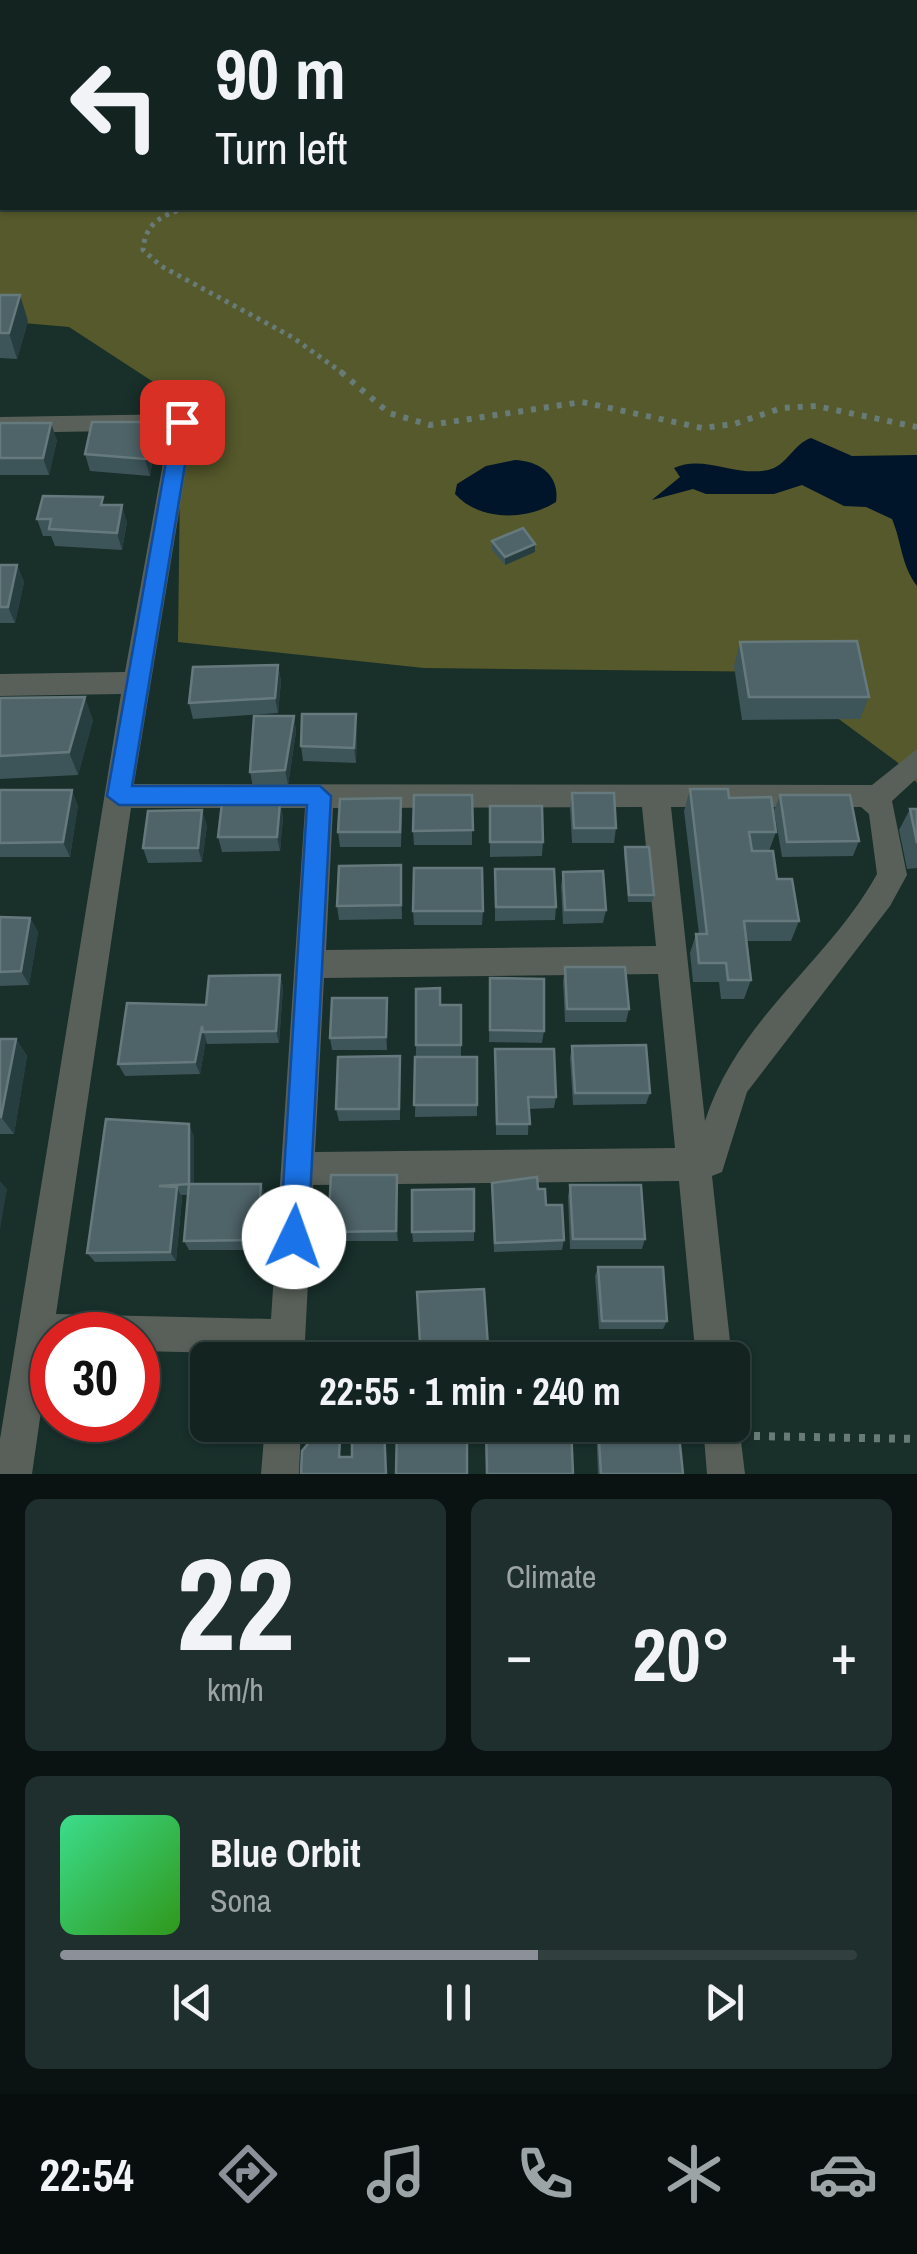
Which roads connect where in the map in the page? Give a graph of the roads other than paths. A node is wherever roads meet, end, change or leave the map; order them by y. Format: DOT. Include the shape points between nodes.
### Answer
graph roads {
  1 [pos="0,425"];
  2 [pos="136,683"];
  3 [pos="0,685"];
  4 [pos="917,761"];
  5 [pos="655,794"];
  6 [pos="119,796"];
  7 [pos="320,796"];
  8 [pos="874,801"];
  9 [pos="672,960"];
  10 [pos="310,964"];
  11 [pos="694,1164"];
  12 [pos="298,1170"];
  13 [pos="39,1312"];
  14 [pos="160,1340"];
  15 [pos="190,1342"];
  16 [pos="287,1342"];
  17 [pos="712,1342"];
  18 [pos="30,1368"];
  19 [pos="281,1442"];
  20 [pos="723,1442"];
  21 [pos="13,1474"];
  22 [pos="280,1474"];
  23 [pos="726,1474"];
  1 -- 2 [label="street" via="182,422"];
  2 -- 3 [label="street"];
  2 -- 6 [label="street"];
  4 -- 8 [label="street"];
  5 -- 7 [label="street"];
  5 -- 8 [label="street" via="867,795"];
  5 -- 9 [label="street"];
  6 -- 7 [label="street"];
  6 -- 13 [label="street"];
  7 -- 10 [label="street"];
  8 -- 11 [label="street" via="882,809 892,875 733,1084 710,1160"];
  9 -- 10 [label="street"];
  9 -- 11 [label="street"];
  10 -- 12 [label="street"];
  11 -- 12 [label="street"];
  11 -- 17 [label="street"];
  12 -- 16 [label="street"];
  14 -- 15 [label="street"];
  18 -- 21 [label="street"];
  19 -- 22 [label="street"];
  20 -- 23 [label="street"];
}
